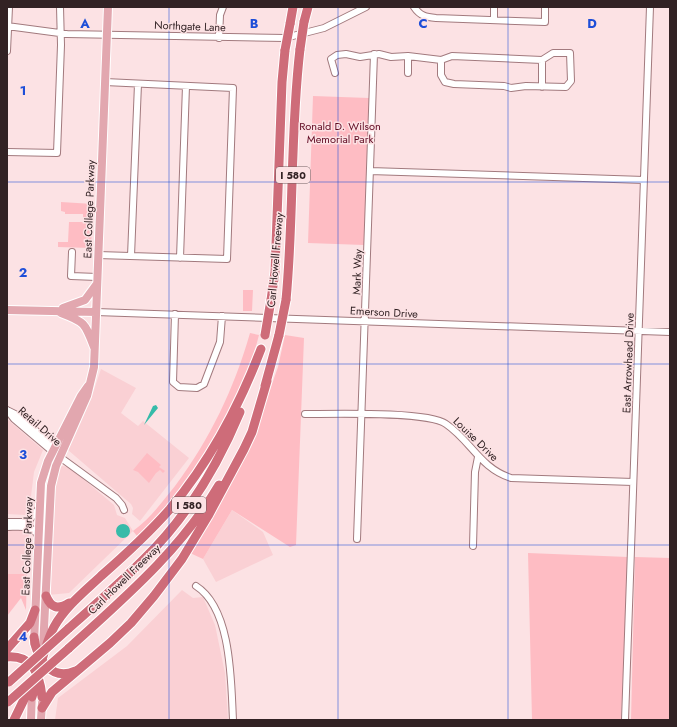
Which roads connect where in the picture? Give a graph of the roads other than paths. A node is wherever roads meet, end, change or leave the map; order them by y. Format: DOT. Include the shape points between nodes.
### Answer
graph roads {
  1 [pos="9,7"];
  2 [pos="60,7"];
  3 [pos="108,7"];
  4 [pos="223,7"];
  5 [pos="293,7"];
  6 [pos="308,7"];
  7 [pos="414,7"];
  8 [pos="494,7"];
  9 [pos="545,7"];
  10 [pos="650,7"];
  11 [pos="362,8"];
  12 [pos="494,20"];
  13 [pos="7,26"];
  14 [pos="60,33"];
  15 [pos="107,33"];
  16 [pos="219,38"];
  17 [pos="7,51"];
  18 [pos="374,54"];
  19 [pos="408,56"];
  20 [pos="441,60"];
  21 [pos="542,60"];
  22 [pos="335,73"];
  23 [pos="408,73"];
  24 [pos="105,82"];
  25 [pos="138,84"];
  26 [pos="186,86"];
  27 [pos="542,87"];
  28 [pos="7,152"];
  29 [pos="370,171"];
  30 [pos="644,180"];
  31 [pos="72,252"];
  32 [pos="98,255"];
  33 [pos="131,256"];
  34 [pos="180,258"];
  35 [pos="97,280"];
  36 [pos="7,310"];
  37 [pos="55,311"];
  38 [pos="96,312"];
  39 [pos="175,314"];
  40 [pos="222,316"];
  41 [pos="365,321"];
  42 [pos="639,331"];
  43 [pos="670,332"];
  44 [pos="261,349"];
  45 [pos="95,350"];
  46 [pos="267,381"];
  47 [pos="89,385"];
  48 [pos="8,411"];
  49 [pos="305,414"];
  50 [pos="361,414"];
  51 [pos="54,449"];
  52 [pos="61,456"];
  53 [pos="478,457"];
  54 [pos="633,482"];
  55 [pos="39,508"];
  56 [pos="124,510"];
  57 [pos="7,522"];
  58 [pos="7,527"];
  59 [pos="38,536"];
  60 [pos="357,539"];
  61 [pos="473,546"];
  62 [pos="196,586"];
  63 [pos="46,596"];
  64 [pos="77,598"];
  65 [pos="35,610"];
  66 [pos="39,637"];
  67 [pos="7,649"];
  68 [pos="7,657"];
  69 [pos="41,659"];
  70 [pos="79,669"];
  71 [pos="35,672"];
  72 [pos="8,683"];
  73 [pos="32,697"];
  74 [pos="42,697"];
  75 [pos="8,703"];
  76 [pos="42,708"];
  77 [pos="14,720"];
  78 [pos="31,720"];
  79 [pos="41,720"];
  80 [pos="233,720"];
  81 [pos="625,720"];
  1 -- 13 [label="street"];
  2 -- 14 [label="street"];
  3 -- 15 [label="main road, East College Parkway"];
  4 -- 16 [label="street"];
  5 -- 44 [label="highway, Carl Howell Freeway / I 580, bridge" via="285,50 274,272"];
  6 -- 46 [label="highway, Carl Howell Freeway / I 580, bridge" via="296,90 286,300"];
  7 -- 12 [label="street" via="419,14 426,17"];
  8 -- 12 [label="street"];
  9 -- 12 [label="street" via="545,22"];
  10 -- 30 [label="street, East Arrowhead Drive"];
  11 -- 16 [label="street, Northgate Lane" via="324,28 300,36 266,39"];
  13 -- 14 [label="street, Northgate Lane"];
  13 -- 17 [label="street"];
  14 -- 15 [label="street, Northgate Lane"];
  14 -- 28 [label="street" via="57,154"];
  15 -- 16 [label="street, Northgate Lane"];
  15 -- 24 [label="main road, East College Parkway"];
  18 -- 19 [label="street"];
  18 -- 22 [label="street" via="360,57 337,55 331,59"];
  18 -- 29 [label="street, Mark Way"];
  19 -- 20 [label="street"];
  19 -- 23 [label="street"];
  20 -- 21 [label="street" via="452,56"];
  20 -- 27 [label="street" via="442,78 449,84"];
  21 -- 27 [label="street"];
  21 -- 27 [label="street" via="553,53 570,53 571,82 566,88"];
  24 -- 25 [label="street"];
  24 -- 32 [label="main road, East College Parkway"];
  25 -- 26 [label="street"];
  25 -- 33 [label="street"];
  26 -- 34 [label="street"];
  26 -- 34 [label="street" via="233,88 227,259"];
  29 -- 30 [label="street"];
  29 -- 41 [label="street, Mark Way"];
  30 -- 42 [label="street, East Arrowhead Drive"];
  31 -- 35 [label="street" via="71,276"];
  32 -- 33 [label="street"];
  32 -- 35 [label="main road, East College Parkway"];
  33 -- 34 [label="street"];
  35 -- 37 [label="main road" via="85,300"];
  35 -- 38 [label="main road, East College Parkway"];
  36 -- 37 [label="main road"];
  37 -- 38 [label="main road"];
  37 -- 45 [label="main road" via="84,323"];
  38 -- 39 [label="street, Emerson Drive"];
  38 -- 45 [label="main road, East College Parkway"];
  39 -- 40 [label="street, Emerson Drive"];
  39 -- 40 [label="street" via="173,382 179,387 197,388 204,384 220,345"];
  40 -- 41 [label="street, Emerson Drive"];
  41 -- 42 [label="street, Emerson Drive"];
  41 -- 50 [label="street, Mark Way"];
  42 -- 43 [label="street, Emerson Drive"];
  42 -- 54 [label="street, East Arrowhead Drive"];
  44 -- 64 [label="highway" via="228,424 190,483 149,532"];
  44 -- 72 [label="highway, Carl Howell Freeway / I 580, bridge" via="232,432 208,477 182,515 145,558"];
  45 -- 47 [label="main road, East College Parkway"];
  46 -- 70 [label="highway" via="252,432 244,449 186,553 135,618"];
  46 -- 75 [label="highway, Carl Howell Freeway / I 580, bridge" via="246,435 230,466 196,519 173,548 144,579"];
  47 -- 51 [label="main road, East College Parkway"];
  47 -- 52 [label="main road, East College Parkway" via="87,396"];
  48 -- 51 [label="street, Retail Drive" via="14,419"];
  49 -- 50 [label="street, Louise Drive"];
  50 -- 53 [label="street, Louise Drive" via="433,418 447,424"];
  50 -- 60 [label="street, Mark Way"];
  51 -- 52 [label="street, Retail Drive"];
  51 -- 55 [label="main road, East College Parkway" via="42,478"];
  52 -- 56 [label="street" via="116,498"];
  52 -- 63 [label="main road, East College Parkway" via="50,490"];
  53 -- 54 [label="street, Louise Drive" via="511,478"];
  53 -- 61 [label="street"];
  54 -- 81 [label="street, East Arrowhead Drive"];
  55 -- 57 [label="street" via="28,522"];
  55 -- 59 [label="main road, East College Parkway"];
  58 -- 59 [label="street" via="31,528"];
  59 -- 65 [label="main road, East College Parkway"];
  62 -- 80 [label="street" via="209,597 225,640"];
  63 -- 64 [label="highway" via="50,604 58,608"];
  63 -- 66 [label="main road, East College Parkway"];
  64 -- 69 [label="highway" via="53,628"];
  65 -- 66 [label="main road, East College Parkway"];
  65 -- 67 [label="highway" via="30,623"];
  66 -- 69 [label="highway" via="35,646"];
  66 -- 71 [label="main road, East College Parkway"];
  68 -- 71 [label="highway" via="24,659"];
  69 -- 70 [label="highway" via="51,670 61,674"];
  69 -- 71 [label="highway"];
  69 -- 74 [label="main road"];
  70 -- 76 [label="highway" via="50,694"];
  71 -- 73 [label="highway"];
  71 -- 74 [label="highway"];
  71 -- 77 [label="highway" via="24,703"];
  73 -- 78 [label="main road"];
  74 -- 76 [label="main road"];
  76 -- 79 [label="main road"];
}
